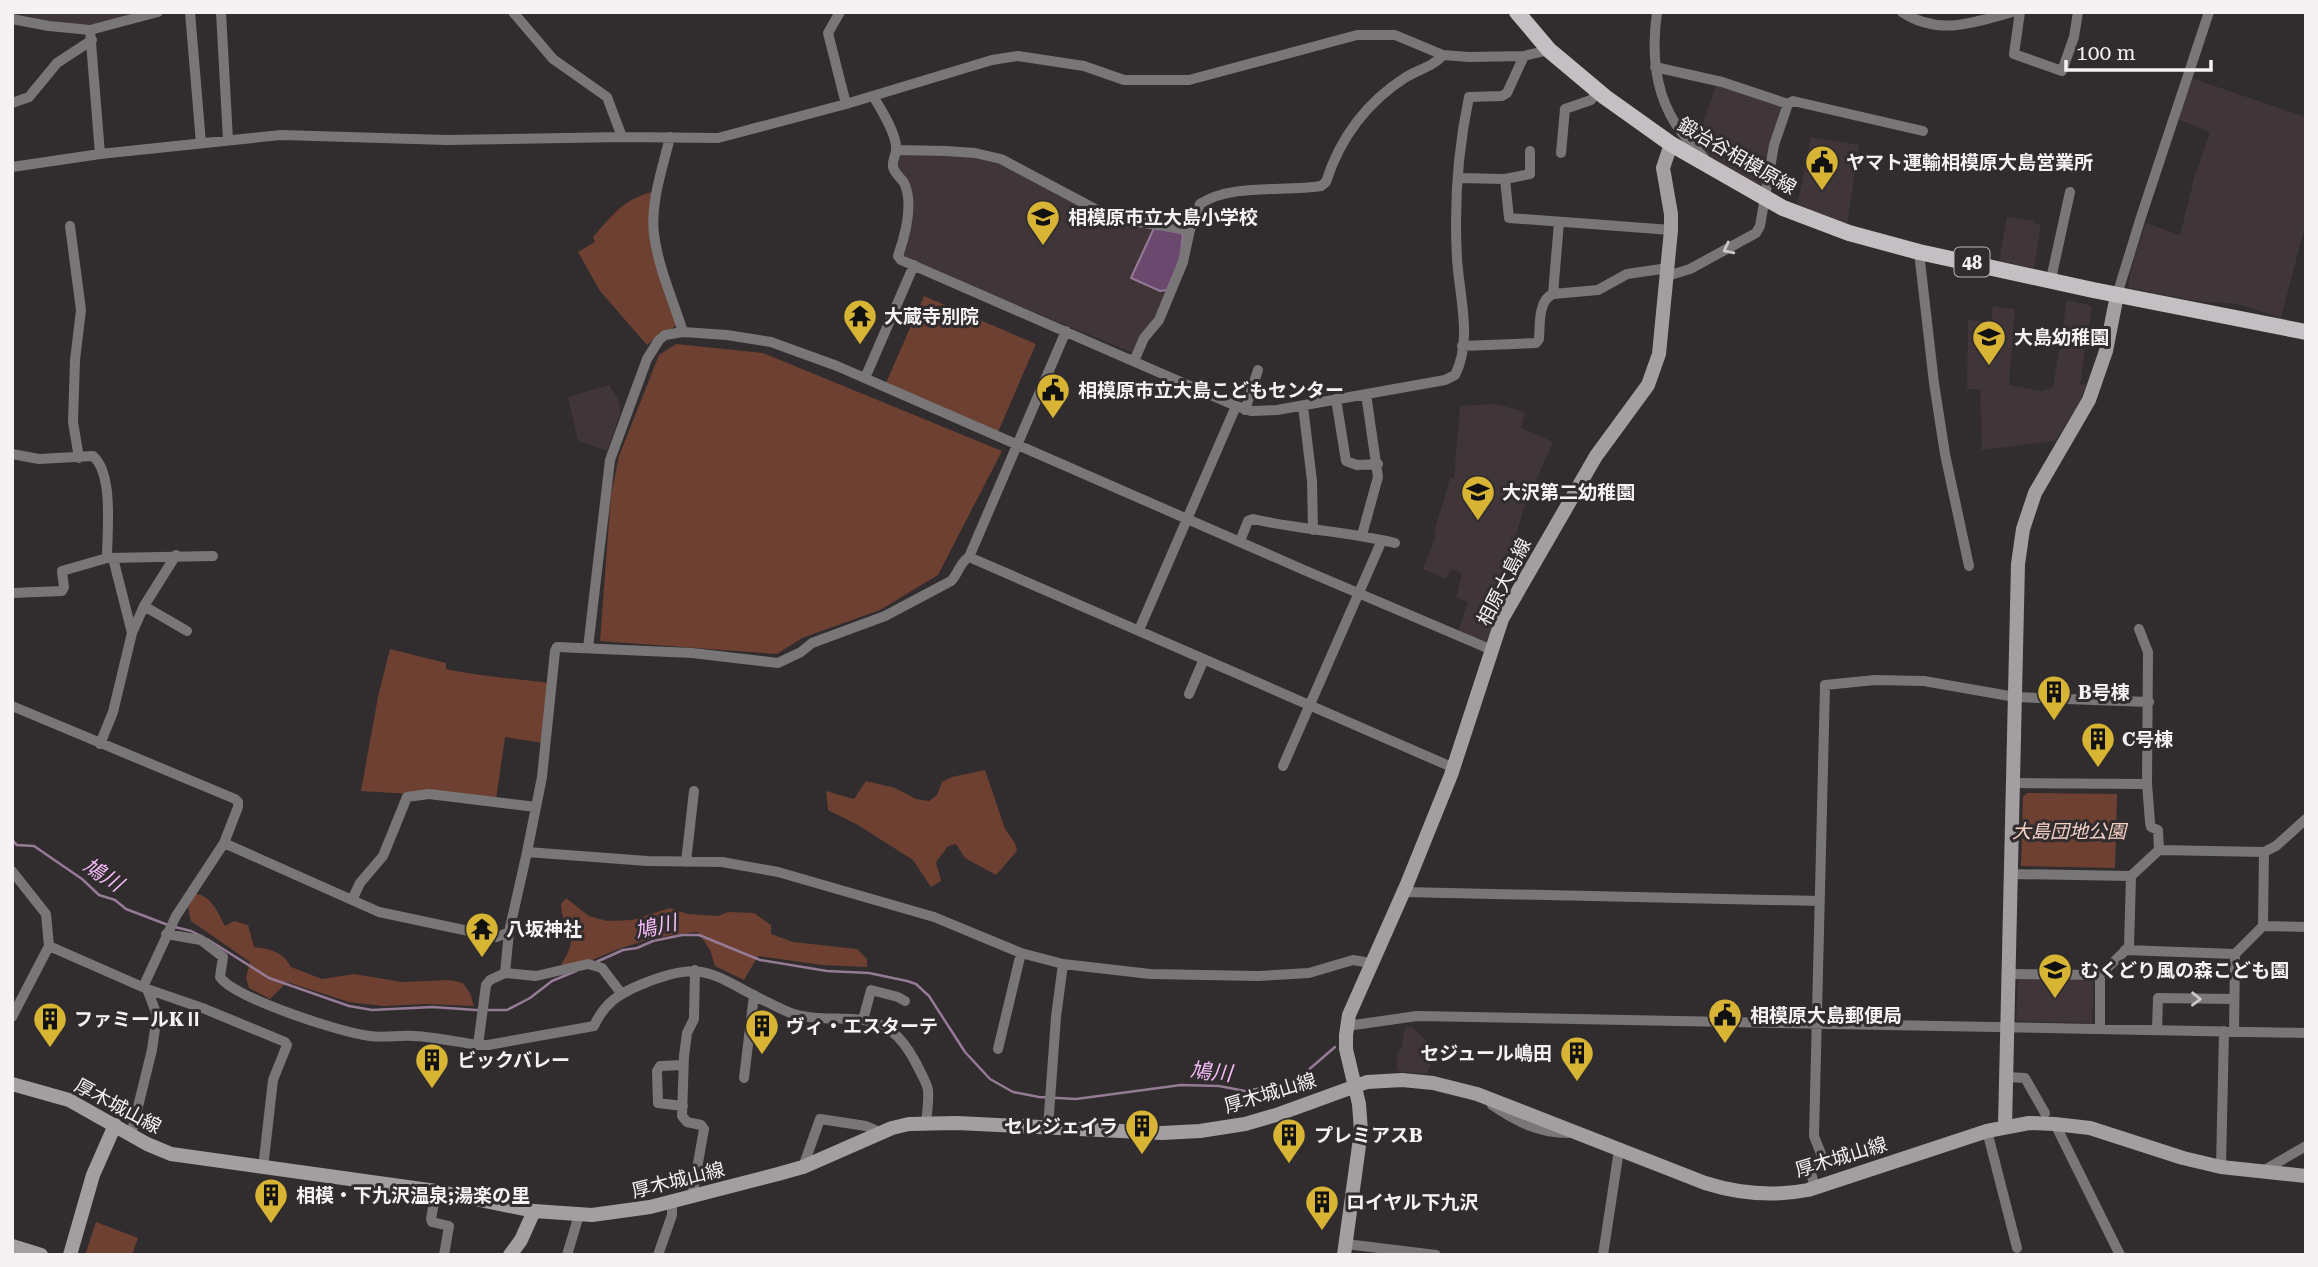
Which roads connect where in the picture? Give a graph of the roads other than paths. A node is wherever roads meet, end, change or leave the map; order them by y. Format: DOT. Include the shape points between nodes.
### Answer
graph roads {
  1 [pos="158,12"];
  2 [pos="190,12"];
  3 [pos="221,12"];
  4 [pos="513,12"];
  5 [pos="841,12"];
  6 [pos="1517,12"];
  7 [pos="1657,12"];
  8 [pos="1902,12"];
  9 [pos="2012,12"];
  10 [pos="2020,12"];
  11 [pos="2078,12"];
  12 [pos="2209,12"];
  13 [pos="12,19"];
  14 [pos="91,35"];
  15 [pos="1549,50"];
  16 [pos="1443,55"];
  17 [pos="1524,56"];
  18 [pos="1655,67"];
  19 [pos="1598,91"];
  20 [pos="873,96"];
  21 [pos="12,103"];
  22 [pos="846,104"];
  23 [pos="1788,104"];
  24 [pos="1923,131"];
  25 [pos="622,136"];
  26 [pos="670,138"];
  27 [pos="228,141"];
  28 [pos="201,143"];
  29 [pos="1671,144"];
  30 [pos="897,150"];
  31 [pos="1530,151"];
  32 [pos="1561,153"];
  33 [pos="100,154"];
  34 [pos="1707,166"];
  35 [pos="12,167"];
  36 [pos="1459,177"];
  37 [pos="1505,179"];
  38 [pos="2070,192"];
  39 [pos="1764,199"];
  40 [pos="1559,222"];
  41 [pos="70,226"];
  42 [pos="1190,230"];
  43 [pos="1671,230"];
  44 [pos="1919,251"];
  45 [pos="914,265"];
  46 [pos="1667,272"];
  47 [pos="2051,279"];
  48 [pos="1553,294"];
  49 [pos="2117,295"];
  50 [pos="1066,331"];
  51 [pos="683,332"];
  52 [pos="2306,332"];
  53 [pos="1462,346"];
  54 [pos="1134,361"];
  55 [pos="1258,370"];
  56 [pos="865,378"];
  57 [pos="1366,394"];
  58 [pos="1336,399"];
  59 [pos="1303,406"];
  60 [pos="1241,408"];
  61 [pos="1017,444"];
  62 [pos="12,454"];
  63 [pos="79,458"];
  64 [pos="1378,464"];
  65 [pos="1186,517"];
  66 [pos="1313,530"];
  67 [pos="1362,535"];
  68 [pos="1382,540"];
  69 [pos="1240,541"];
  70 [pos="1395,543"];
  71 [pos="176,555"];
  72 [pos="213,556"];
  73 [pos="969,557"];
  74 [pos="110,558"];
  75 [pos="1969,566"];
  76 [pos="1358,592"];
  77 [pos="12,593"];
  78 [pos="144,606"];
  79 [pos="1139,629"];
  80 [pos="2139,629"];
  81 [pos="187,631"];
  82 [pos="132,633"];
  83 [pos="588,648"];
  84 [pos="1492,650"];
  85 [pos="1204,659"];
  86 [pos="1189,694"];
  87 [pos="2015,697"];
  88 [pos="2148,702"];
  89 [pos="1310,704"];
  90 [pos="12,706"];
  91 [pos="100,744"];
  92 [pos="1283,766"];
  93 [pos="1454,768"];
  94 [pos="2012,783"];
  95 [pos="2147,783"];
  96 [pos="694,790"];
  97 [pos="536,807"];
  98 [pos="2306,819"];
  99 [pos="223,843"];
  100 [pos="2159,850"];
  101 [pos="527,852"];
  102 [pos="2264,852"];
  103 [pos="686,862"];
  104 [pos="12,871"];
  105 [pos="2010,874"];
  106 [pos="2131,876"];
  107 [pos="1403,892"];
  108 [pos="352,900"];
  109 [pos="1820,901"];
  110 [pos="2263,926"];
  111 [pos="2306,927"];
  112 [pos="509,932"];
  113 [pos="167,933"];
  114 [pos="49,946"];
  115 [pos="2125,950"];
  116 [pos="1021,953"];
  117 [pos="2235,954"];
  118 [pos="1371,962"];
  119 [pos="1063,964"];
  120 [pos="695,970"];
  121 [pos="505,973"];
  122 [pos="2008,974"];
  123 [pos="2100,975"];
  124 [pos="145,988"];
  125 [pos="621,993"];
  126 [pos="754,995"];
  127 [pos="2234,999"];
  128 [pos="905,1001"];
  129 [pos="12,1017"];
  130 [pos="863,1020"];
  131 [pos="1817,1025"];
  132 [pos="1347,1026"];
  133 [pos="2007,1026"];
  134 [pos="2100,1028"];
  135 [pos="2157,1031"];
  136 [pos="2229,1031"];
  137 [pos="2306,1033"];
  138 [pos="478,1045"];
  139 [pos="998,1049"];
  140 [pos="683,1065"];
  141 [pos="2006,1077"];
  142 [pos="744,1078"];
  143 [pos="12,1084"];
  144 [pos="1355,1086"];
  145 [pos="682,1106"];
  146 [pos="2050,1118"];
  147 [pos="926,1123"];
  148 [pos="115,1125"];
  149 [pos="2005,1126"];
  150 [pos="1048,1128"];
  151 [pos="1987,1130"];
  152 [pos="882,1133"];
  153 [pos="131,1135"];
  154 [pos="2306,1146"];
  155 [pos="1619,1150"];
  156 [pos="803,1167"];
  157 [pos="2221,1167"];
  158 [pos="263,1168"];
  159 [pos="2260,1172"];
  160 [pos="2306,1177"];
  161 [pos="1815,1188"];
  162 [pos="436,1191"];
  163 [pos="692,1196"];
  164 [pos="672,1202"];
  165 [pos="534,1211"];
  166 [pos="579,1215"];
  167 [pos="12,1246"];
  168 [pos="2017,1248"];
  169 [pos="1345,1249"];
  170 [pos="1394,1252"];
  171 [pos="41,1255"];
  172 [pos="70,1255"];
  173 [pos="444,1255"];
  174 [pos="510,1255"];
  175 [pos="567,1255"];
  176 [pos="658,1255"];
  177 [pos="1436,1255"];
  178 [pos="1603,1255"];
  179 [pos="2120,1255"];
  1 -- 14 [label="street"];
  2 -- 28 [label="street"];
  3 -- 27 [label="street"];
  4 -- 25 [label="street" via="553,59 607,97"];
  5 -- 22 [label="street" via="828,33"];
  6 -- 15 [label="main road, 鍛冶谷相模原線 / 48"];
  7 -- 18 [label="street"];
  8 -- 9 [label="street" via="1927,25 1957,25"];
  10 -- 11 [label="street" via="2014,54 2062,71"];
  12 -- 49 [label="street"];
  13 -- 14 [label="street"];
  14 -- 21 [label="street" via="57,64 29,97"];
  14 -- 33 [label="street"];
  15 -- 17 [label="street"];
  15 -- 19 [label="main road, 鍛冶谷相模原線 / 48"];
  16 -- 17 [label="street"];
  16 -- 20 [label="street" via="1395,35 1357,35 1189,80 1124,80 1084,66 1018,57 992,60"];
  16 -- 42 [label="street" via="1365,111 1343,142 1326,182 1217,195 1200,204"];
  17 -- 36 [label="street" via="1507,93 1469,97"];
  18 -- 23 [label="street"];
  18 -- 34 [label="street" via="1666,104"];
  19 -- 29 [label="main road, 鍛冶谷相模原線 / 48"];
  19 -- 32 [label="street" via="1591,100 1565,109"];
  20 -- 22 [label="street"];
  20 -- 30 [label="street"];
  22 -- 26 [label="street" via="718,138"];
  23 -- 24 [label="street" via="1825,107"];
  23 -- 39 [label="street" via="1774,145"];
  25 -- 26 [label="street"];
  25 -- 27 [label="street" via="447,140 281,135"];
  26 -- 51 [label="street" via="653,231"];
  27 -- 28 [label="street"];
  28 -- 33 [label="street"];
  29 -- 34 [label="main road, 鍛冶谷相模原線 / 48"];
  29 -- 43 [label="main road, 相原大島線" via="1663,176"];
  30 -- 42 [label="street" via="975,153 1001,159 1112,218"];
  30 -- 45 [label="street" via="893,169 905,183 907,200 898,256"];
  31 -- 37 [label="street" via="1530,174"];
  33 -- 35 [label="street"];
  34 -- 39 [label="main road, 鍛冶谷相模原線 / 48"];
  36 -- 37 [label="street"];
  36 -- 53 [label="street"];
  37 -- 40 [label="street" via="1509,218"];
  38 -- 47 [label="street"];
  39 -- 44 [label="main road, 鍛冶谷相模原線 / 48" via="1827,226"];
  39 -- 46 [label="street, one-way" via="1756,233 1690,269"];
  40 -- 43 [label="street"];
  40 -- 48 [label="street"];
  41 -- 63 [label="street" via="81,310 73,422"];
  42 -- 54 [label="street" via="1183,262 1159,320"];
  43 -- 46 [label="main road, 相原大島線"];
  44 -- 47 [label="main road, 鍛冶谷相模原線 / 48"];
  44 -- 75 [label="street" via="1942,430"];
  45 -- 50 [label="street"];
  45 -- 56 [label="street"];
  46 -- 48 [label="street" via="1627,274 1598,290"];
  46 -- 84 [label="main road, 相原大島線" via="1654,372 1596,456 1515,594"];
  47 -- 49 [label="main road, 鍛冶谷相模原線 / 48"];
  48 -- 53 [label="street" via="1543,303 1536,343"];
  49 -- 52 [label="main road, 鍛冶谷相模原線 / 48"];
  49 -- 87 [label="main road" via="2106,351 2089,400 2043,476 2023,529"];
  50 -- 54 [label="street"];
  50 -- 61 [label="street"];
  51 -- 56 [label="street" via="771,342"];
  51 -- 83 [label="street" via="665,335 650,352 610,460"];
  53 -- 57 [label="street" via="1458,370 1451,378"];
  54 -- 60 [label="street"];
  55 -- 60 [label="street"];
  56 -- 61 [label="street"];
  57 -- 58 [label="street"];
  57 -- 64 [label="street"];
  58 -- 59 [label="street"];
  58 -- 64 [label="street" via="1346,461 1357,466"];
  59 -- 60 [label="street"];
  59 -- 66 [label="street"];
  60 -- 65 [label="street"];
  61 -- 65 [label="street"];
  61 -- 73 [label="street"];
  62 -- 63 [label="street"];
  63 -- 74 [label="street" via="93,456 100,462 107,494"];
  64 -- 67 [label="street" via="1377,486"];
  65 -- 69 [label="street"];
  65 -- 79 [label="street"];
  66 -- 67 [label="street"];
  66 -- 69 [label="street" via="1253,519"];
  67 -- 68 [label="street"];
  68 -- 70 [label="street"];
  68 -- 76 [label="street"];
  69 -- 76 [label="street"];
  71 -- 72 [label="street"];
  71 -- 74 [label="street"];
  71 -- 78 [label="street"];
  73 -- 79 [label="street"];
  73 -- 83 [label="street" via="951,581 885,616 812,643 778,663"];
  74 -- 77 [label="street" via="62,571 62,591"];
  74 -- 82 [label="street"];
  76 -- 84 [label="street"];
  76 -- 89 [label="street"];
  78 -- 81 [label="street"];
  78 -- 82 [label="street"];
  79 -- 85 [label="street"];
  80 -- 88 [label="street" via="2148,652"];
  82 -- 91 [label="street" via="113,712"];
  83 -- 97 [label="street" via="558,647 555,651"];
  84 -- 93 [label="main road, 相原大島線"];
  85 -- 86 [label="street"];
  85 -- 89 [label="street"];
  87 -- 88 [label="street"];
  87 -- 94 [label="main road"];
  87 -- 109 [label="street" via="1924,681 1825,685"];
  88 -- 95 [label="street"];
  89 -- 92 [label="street"];
  89 -- 93 [label="street"];
  90 -- 91 [label="street"];
  91 -- 99 [label="street" via="239,802"];
  93 -- 107 [label="main road, 相原大島線"];
  94 -- 95 [label="street"];
  94 -- 105 [label="main road"];
  95 -- 100 [label="street" via="2150,822 2158,830"];
  96 -- 103 [label="street"];
  97 -- 101 [label="street"];
  97 -- 108 [label="street" via="429,794 407,797 383,856"];
  98 -- 102 [label="street"];
  99 -- 108 [label="street"];
  99 -- 113 [label="street"];
  100 -- 102 [label="street"];
  100 -- 106 [label="street"];
  101 -- 103 [label="street"];
  101 -- 112 [label="street"];
  102 -- 110 [label="street"];
  103 -- 116 [label="street" via="731,863 820,882 941,919"];
  104 -- 114 [label="street" via="46,914"];
  105 -- 106 [label="street"];
  105 -- 122 [label="main road"];
  106 -- 115 [label="street" via="2129,947"];
  107 -- 109 [label="street"];
  107 -- 118 [label="main road, 相原大島線"];
  108 -- 112 [label="street" via="416,921 497,937"];
  109 -- 131 [label="street"];
  110 -- 111 [label="street"];
  110 -- 117 [label="street"];
  112 -- 121 [label="street"];
  113 -- 124 [label="street"];
  113 -- 138 [label="street" via="201,940 223,957 223,981 252,998 310,1019 370,1037 414,1036"];
  114 -- 124 [label="street"];
  114 -- 129 [label="street"];
  115 -- 117 [label="street"];
  115 -- 123 [label="street"];
  116 -- 119 [label="street"];
  116 -- 139 [label="street"];
  117 -- 127 [label="street"];
  118 -- 119 [label="street" via="1353,960 1309,973 1258,976 1150,974"];
  118 -- 132 [label="main road, 相原大島線"];
  119 -- 150 [label="street"];
  120 -- 125 [label="street"];
  120 -- 126 [label="street" via="726,979"];
  120 -- 140 [label="street" via="694,1019 687,1032"];
  121 -- 125 [label="street" via="537,976 594,965 611,977"];
  121 -- 138 [label="street" via="488,982"];
  122 -- 123 [label="street"];
  122 -- 133 [label="main road"];
  123 -- 134 [label="street"];
  124 -- 153 [label="street" via="157,1015"];
  124 -- 158 [label="street" via="287,1045 273,1080"];
  125 -- 138 [label="street" via="603,1009 594,1026"];
  126 -- 130 [label="street" via="796,1015"];
  126 -- 142 [label="street"];
  135 -- 127 [label="street, one-way" via="2158,998"];
  127 -- 136 [label="street"];
  128 -- 130 [label="street" via="872,990"];
  130 -- 147 [label="street" via="885,1026 909,1051 927,1087"];
  131 -- 132 [label="street" via="1417,1016"];
  131 -- 133 [label="street"];
  131 -- 161 [label="street" via="1815,1138 1825,1164 1810,1169"];
  132 -- 144 [label="main road, 相原大島線" via="1346,1049"];
  133 -- 134 [label="street"];
  133 -- 141 [label="main road"];
  134 -- 135 [label="street"];
  135 -- 136 [label="street"];
  136 -- 137 [label="street"];
  136 -- 157 [label="street"];
  140 -- 145 [label="street"];
  140 -- 145 [label="street" via="660,1066 657,1071 658,1103"];
  141 -- 146 [label="street" via="2025,1078"];
  141 -- 149 [label="main road"];
  143 -- 148 [label="main road, 厚木城山線" via="69,1100"];
  144 -- 150 [label="main road, 厚木城山線" via="1224,1128 1162,1133"];
  144 -- 155 [label="main road, 厚木城山線" via="1412,1080 1477,1094"];
  144 -- 169 [label="main road" via="1361,1131"];
  145 -- 163 [label="street" via="683,1120 704,1129"];
  146 -- 149 [label="main road, 厚木城山線"];
  146 -- 157 [label="main road, 厚木城山線"];
  146 -- 179 [label="street"];
  147 -- 150 [label="main road, 厚木城山線"];
  147 -- 152 [label="main road, 厚木城山線"];
  148 -- 153 [label="main road, 厚木城山線"];
  148 -- 172 [label="main road" via="93,1175"];
  149 -- 151 [label="main road, 厚木城山線"];
  151 -- 161 [label="main road, 厚木城山線"];
  151 -- 168 [label="street"];
  152 -- 156 [label="main road, 厚木城山線"];
  152 -- 156 [label="street" via="820,1119"];
  153 -- 158 [label="main road, 厚木城山線" via="171,1154"];
  154 -- 159 [label="street"];
  155 -- 161 [label="main road, 厚木城山線" via="1737,1192 1779,1194"];
  155 -- 178 [label="street"];
  156 -- 163 [label="main road, 厚木城山線"];
  157 -- 159 [label="main road, 厚木城山線"];
  158 -- 162 [label="main road, 厚木城山線"];
  159 -- 160 [label="main road, 厚木城山線"];
  162 -- 165 [label="main road, 厚木城山線"];
  162 -- 173 [label="street" via="432,1222 449,1226"];
  163 -- 164 [label="main road, 厚木城山線"];
  164 -- 166 [label="main road, 厚木城山線" via="621,1213"];
  164 -- 176 [label="street"];
  165 -- 166 [label="main road, 厚木城山線"];
  165 -- 174 [label="main road"];
  166 -- 175 [label="street"];
  167 -- 171 [label="main road"];
  169 -- 170 [label="street"];
  170 -- 177 [label="street"];
}
